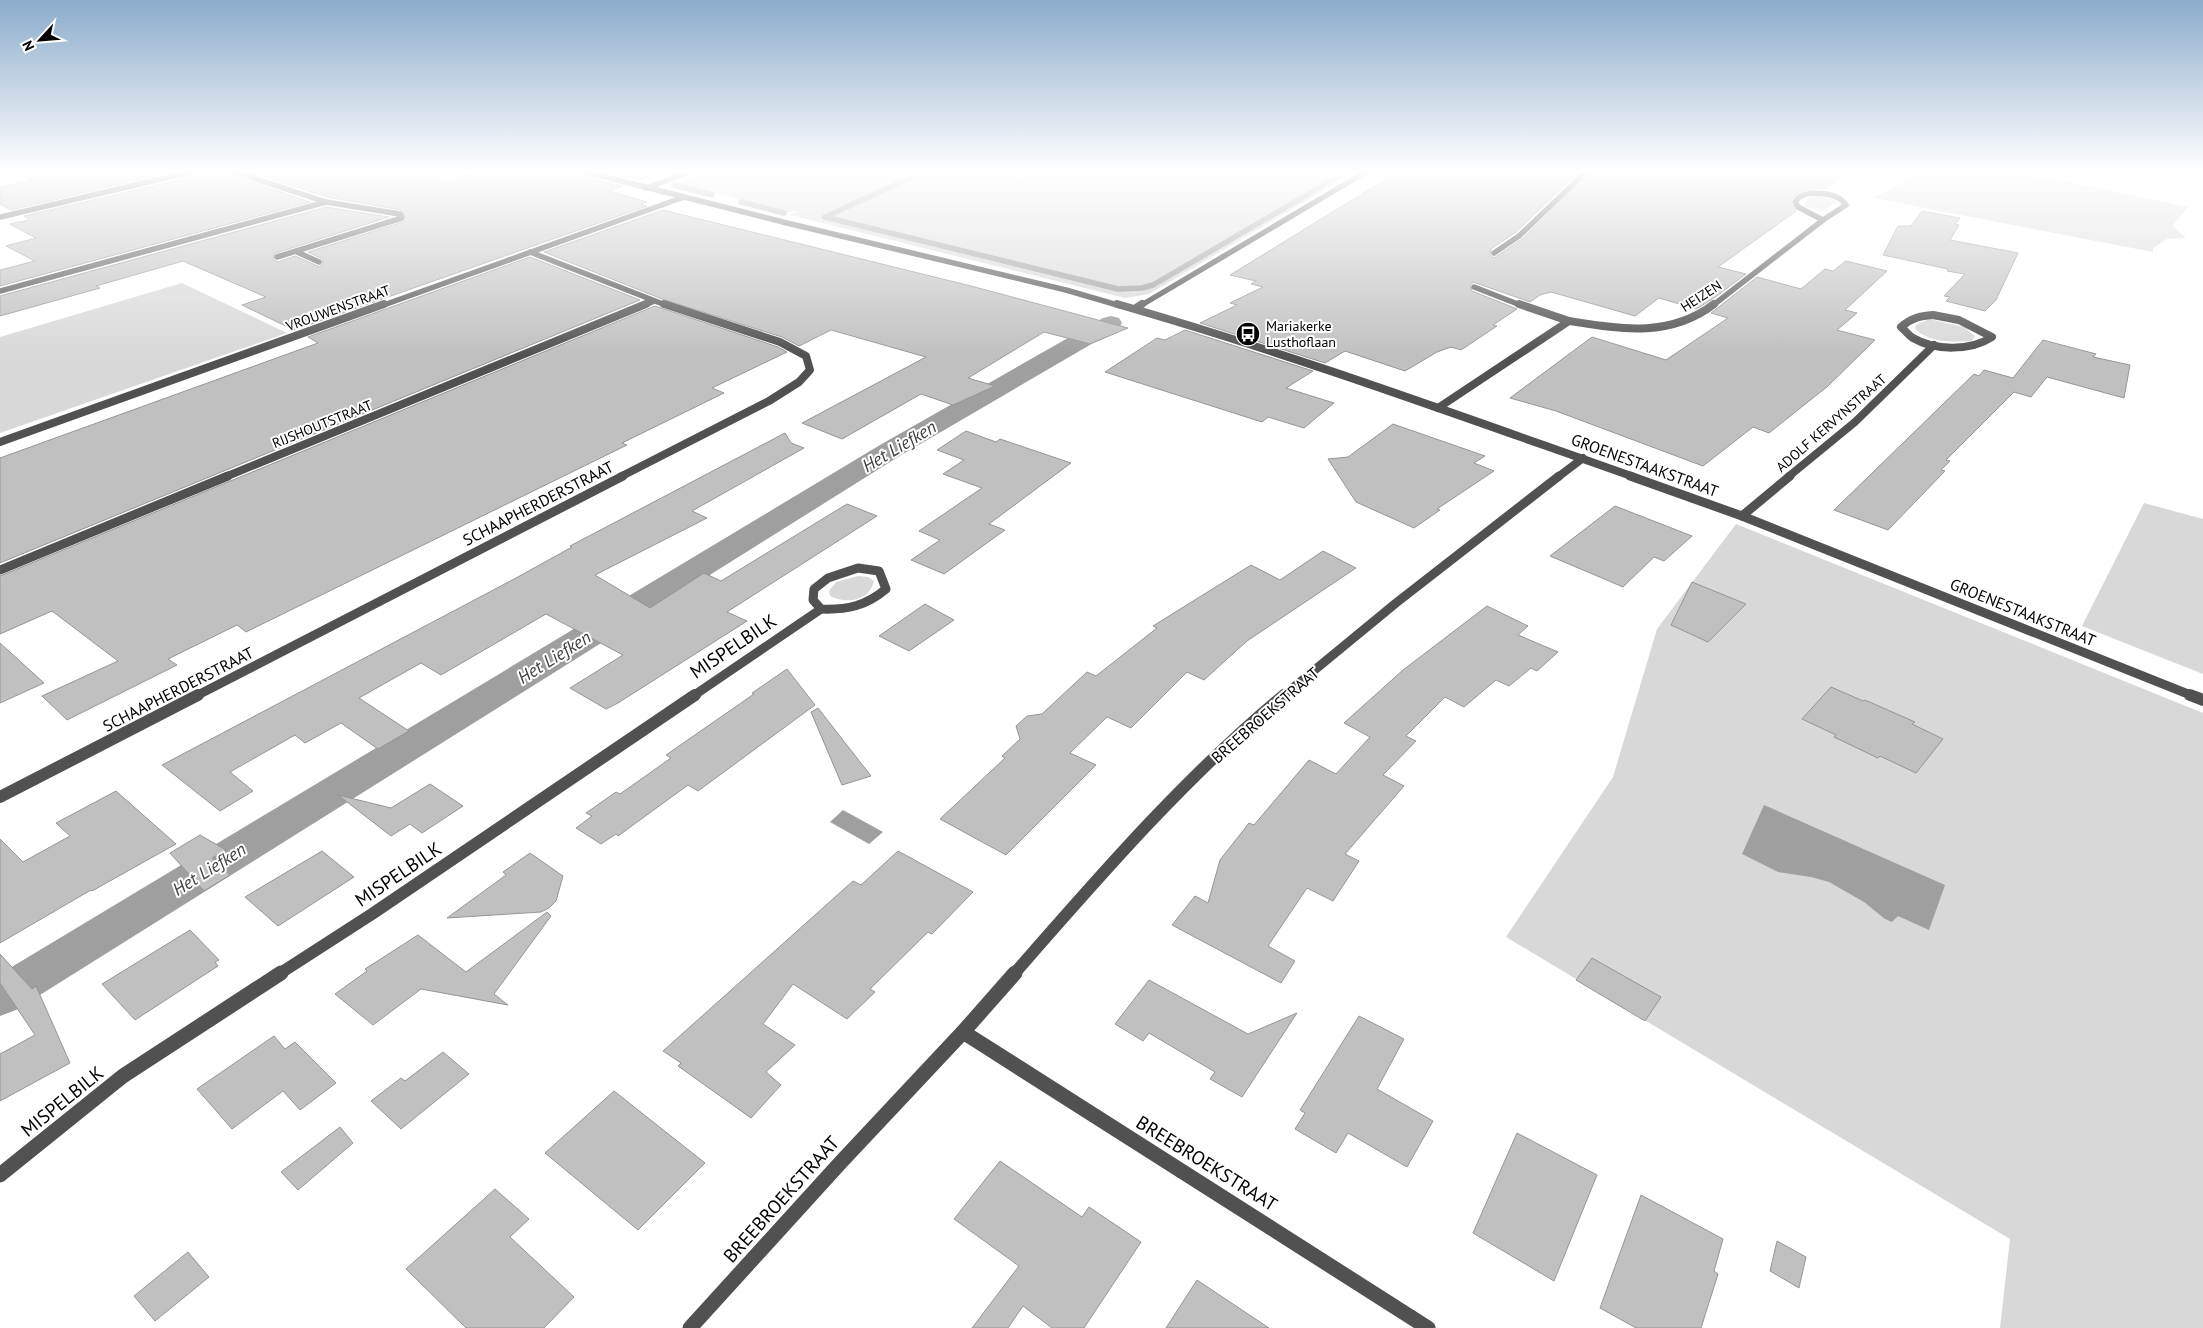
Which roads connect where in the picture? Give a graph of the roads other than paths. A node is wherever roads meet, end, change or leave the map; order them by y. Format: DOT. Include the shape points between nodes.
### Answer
graph roads {
  1 [pos="216,232"];
  2 [pos="361,232"];
  3 [pos="586,232"];
  4 [pos="828,232"];
  5 [pos="1264,232"];
  6 [pos="1523,232"];
  7 [pos="1807,232"];
  8 [pos="297,252"];
  9 [pos="530,252"];
  10 [pos="1494,253"];
  11 [pos="277,257"];
  12 [pos="319,262"];
  13 [pos="1474,287"];
  14 [pos="0,291"];
  15 [pos="654,301"];
  16 [pos="1136,308"];
  17 [pos="1570,321"];
  18 [pos="1934,345"];
  19 [pos="1438,408"];
  20 [pos="0,442"];
  21 [pos="1583,458"];
  22 [pos="1742,516"];
  23 [pos="0,570"];
  24 [pos="821,609"];
  25 [pos="2203,700"];
  26 [pos="0,797"];
  27 [pos="963,1032"];
  28 [pos="0,1175"];
  29 [pos="690,1328"];
  30 [pos="1428,1328"];
  1 -- 14 [label="street"];
  2 -- 8 [label="street"];
  3 -- 9 [label="street, VROUWENSTRAAT"];
  4 -- 16 [label="street, GROENESTAAKSTRAAT"];
  5 -- 16 [label="street"];
  6 -- 10 [label="street"];
  7 -- 17 [label="street, HEIZEN" via="1709,308 1685,322 1650,329 1613,328"];
  8 -- 11 [label="street"];
  8 -- 12 [label="street"];
  9 -- 15 [label="street, SCHAAPHERDERSTRAAT"];
  9 -- 20 [label="street, VROUWENSTRAAT"];
  13 -- 17 [label="street, HEIZEN"];
  15 -- 23 [label="street, RIJSHOUTSTRAAT"];
  15 -- 26 [label="street, SCHAAPHERDERSTRAAT" via="780,342 806,356 810,370 799,382 769,401"];
  16 -- 19 [label="street, GROENESTAAKSTRAAT"];
  17 -- 19 [label="street"];
  18 -- 18 [label="street" via="1971,347 1983,345 1992,337 1970,323 1941,316 1922,315 1908,319 1901,327 1913,338"];
  18 -- 22 [label="street, ADOLF KERVYNSTRAAT" via="1854,422"];
  19 -- 21 [label="street, GROENESTAAKSTRAAT"];
  21 -- 22 [label="street, GROENESTAAKSTRAAT"];
  21 -- 27 [label="street, BREEBROEKSTRAAT" via="1396,603 1243,730 1106,868"];
  22 -- 25 [label="street, GROENESTAAKSTRAAT"];
  24 -- 24 [label="street" via="846,610 871,602 886,589 879,571 858,568 828,578 814,589 813,600"];
  24 -- 28 [label="street, MISPELBILK" via="372,914 123,1076"];
  27 -- 29 [label="street, BREEBROEKSTRAAT"];
  27 -- 30 [label="street, BREEBROEKSTRAAT"];
}
